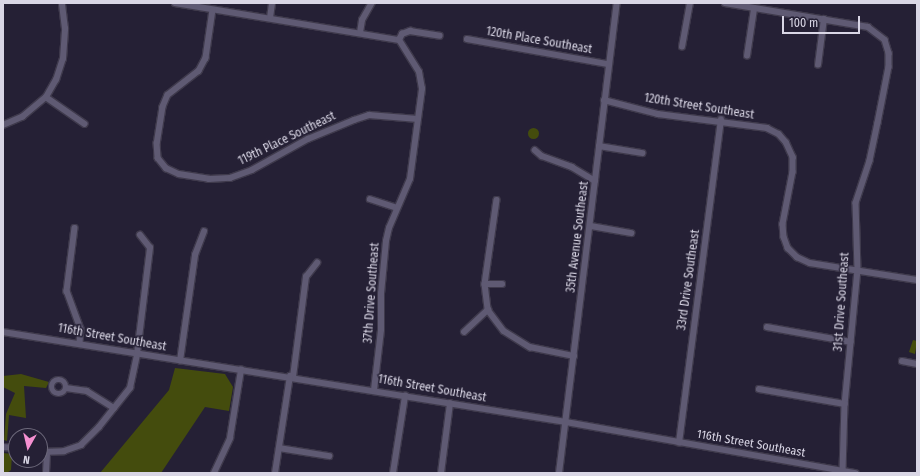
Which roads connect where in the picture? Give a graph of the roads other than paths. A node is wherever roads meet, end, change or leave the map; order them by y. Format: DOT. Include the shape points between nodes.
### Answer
graph roads {
  1 [pos="62,3"];
  2 [pos="176,3"];
  3 [pos="272,3"];
  4 [pos="372,3"];
  5 [pos="616,3"];
  6 [pos="690,3"];
  7 [pos="726,3"];
  8 [pos="754,9"];
  9 [pos="213,10"];
  10 [pos="270,18"];
  11 [pos="824,19"];
  12 [pos="360,33"];
  13 [pos="440,36"];
  14 [pos="466,39"];
  15 [pos="399,40"];
  16 [pos="682,47"];
  17 [pos="747,56"];
  18 [pos="608,64"];
  19 [pos="818,65"];
  20 [pos="46,97"];
  21 [pos="604,100"];
  22 [pos="418,118"];
  23 [pos="721,120"];
  24 [pos="85,124"];
  25 [pos="3,125"];
  26 [pos="598,146"];
  27 [pos="535,150"];
  28 [pos="642,153"];
  29 [pos="595,181"];
  30 [pos="370,199"];
  31 [pos="496,200"];
  32 [pos="397,208"];
  33 [pos="591,226"];
  34 [pos="75,228"];
  35 [pos="204,232"];
  36 [pos="631,233"];
  37 [pos="140,234"];
  38 [pos="317,263"];
  39 [pos="858,270"];
  40 [pos="917,280"];
  41 [pos="485,284"];
  42 [pos="502,284"];
  43 [pos="488,310"];
  44 [pos="767,327"];
  45 [pos="3,332"];
  46 [pos="464,332"];
  47 [pos="851,342"];
  48 [pos="80,344"];
  49 [pos="137,354"];
  50 [pos="574,356"];
  51 [pos="180,361"];
  52 [pos="902,361"];
  53 [pos="917,364"];
  54 [pos="241,370"];
  55 [pos="291,376"];
  56 [pos="66,388"];
  57 [pos="759,389"];
  58 [pos="374,390"];
  59 [pos="405,396"];
  60 [pos="450,404"];
  61 [pos="845,404"];
  62 [pos="114,408"];
  63 [pos="566,422"];
  64 [pos="679,443"];
  65 [pos="279,448"];
  66 [pos="48,453"];
  67 [pos="329,456"];
  68 [pos="844,472"];
  69 [pos="214,473"];
  70 [pos="275,473"];
  71 [pos="393,473"];
  72 [pos="441,473"];
  73 [pos="559,473"];
  74 [pos="856,473"];
  1 -- 20 [label="street" via="65,29 63,59 56,80"];
  2 -- 9 [label="street"];
  3 -- 10 [label="street"];
  4 -- 12 [label="street" via="362,20"];
  5 -- 18 [label="street, 35th Avenue Southeast"];
  6 -- 16 [label="street"];
  7 -- 8 [label="street"];
  8 -- 11 [label="street"];
  8 -- 17 [label="street"];
  9 -- 10 [label="street"];
  9 -- 22 [label="street, 119th Place Southeast" via="206,58 199,71 168,95 162,107 157,143 158,158 166,168 178,174 209,179 230,178 252,170 308,139 354,120 369,116"];
  10 -- 12 [label="street"];
  11 -- 19 [label="street"];
  11 -- 39 [label="street, 31st Drive Southeast" via="868,27 886,40 889,67 870,161 856,203"];
  12 -- 15 [label="street"];
  13 -- 15 [label="street" via="410,31 402,34"];
  14 -- 18 [label="street, 120th Place Southeast"];
  15 -- 22 [label="street, 37th Drive Southeast" via="419,72 422,89"];
  18 -- 21 [label="street, 35th Avenue Southeast"];
  20 -- 24 [label="street"];
  20 -- 25 [label="street" via="22,117"];
  21 -- 23 [label="street, 120th Street Southeast" via="658,114"];
  21 -- 26 [label="street, 35th Avenue Southeast"];
  22 -- 32 [label="street, 37th Drive Southeast" via="410,179"];
  23 -- 39 [label="street, 120th Street Southeast" via="767,128 779,134 786,142 793,157 784,224 784,237 788,248 797,257 810,263"];
  23 -- 64 [label="street, 33rd Drive Southeast"];
  26 -- 28 [label="street"];
  26 -- 29 [label="street, 35th Avenue Southeast"];
  27 -- 29 [label="street" via="542,156 572,167"];
  29 -- 33 [label="street, 35th Avenue Southeast"];
  30 -- 32 [label="street"];
  31 -- 41 [label="street"];
  32 -- 58 [label="street, 37th Drive Southeast" via="389,228 383,268 381,330"];
  33 -- 36 [label="street"];
  33 -- 50 [label="street, 35th Avenue Southeast"];
  34 -- 48 [label="street" via="67,291 81,329"];
  35 -- 51 [label="street" via="195,255"];
  37 -- 49 [label="street" via="150,248"];
  38 -- 55 [label="street" via="306,277"];
  39 -- 40 [label="street"];
  39 -- 47 [label="street, 31st Drive Southeast"];
  41 -- 42 [label="street"];
  41 -- 43 [label="street"];
  43 -- 46 [label="street"];
  43 -- 50 [label="street" via="504,331 530,347"];
  44 -- 47 [label="street"];
  45 -- 48 [label="street, 116th Street Southeast"];
  47 -- 61 [label="street, 31st Drive Southeast"];
  48 -- 49 [label="street, 116th Street Southeast"];
  49 -- 51 [label="street, 116th Street Southeast"];
  49 -- 62 [label="street" via="130,388"];
  50 -- 63 [label="street, 35th Avenue Southeast"];
  51 -- 54 [label="street, 116th Street Southeast"];
  52 -- 53 [label="street"];
  54 -- 55 [label="street, 116th Street Southeast"];
  54 -- 69 [label="street" via="230,438"];
  55 -- 58 [label="street, 116th Street Southeast"];
  55 -- 65 [label="street"];
  56 -- 62 [label="street" via="88,391"];
  57 -- 61 [label="street"];
  58 -- 59 [label="street, 116th Street Southeast"];
  59 -- 60 [label="street, 116th Street Southeast"];
  59 -- 71 [label="street"];
  60 -- 63 [label="street, 116th Street Southeast"];
  60 -- 72 [label="street"];
  61 -- 68 [label="street, 31st Drive Southeast"];
  62 -- 66 [label="street" via="80,445"];
  63 -- 64 [label="street, 116th Street Southeast"];
  63 -- 73 [label="street, 35th Avenue Southeast"];
  64 -- 68 [label="street, 116th Street Southeast"];
  65 -- 67 [label="street"];
  65 -- 70 [label="street"];
  68 -- 74 [label="street, 116th Street Southeast"];
}
